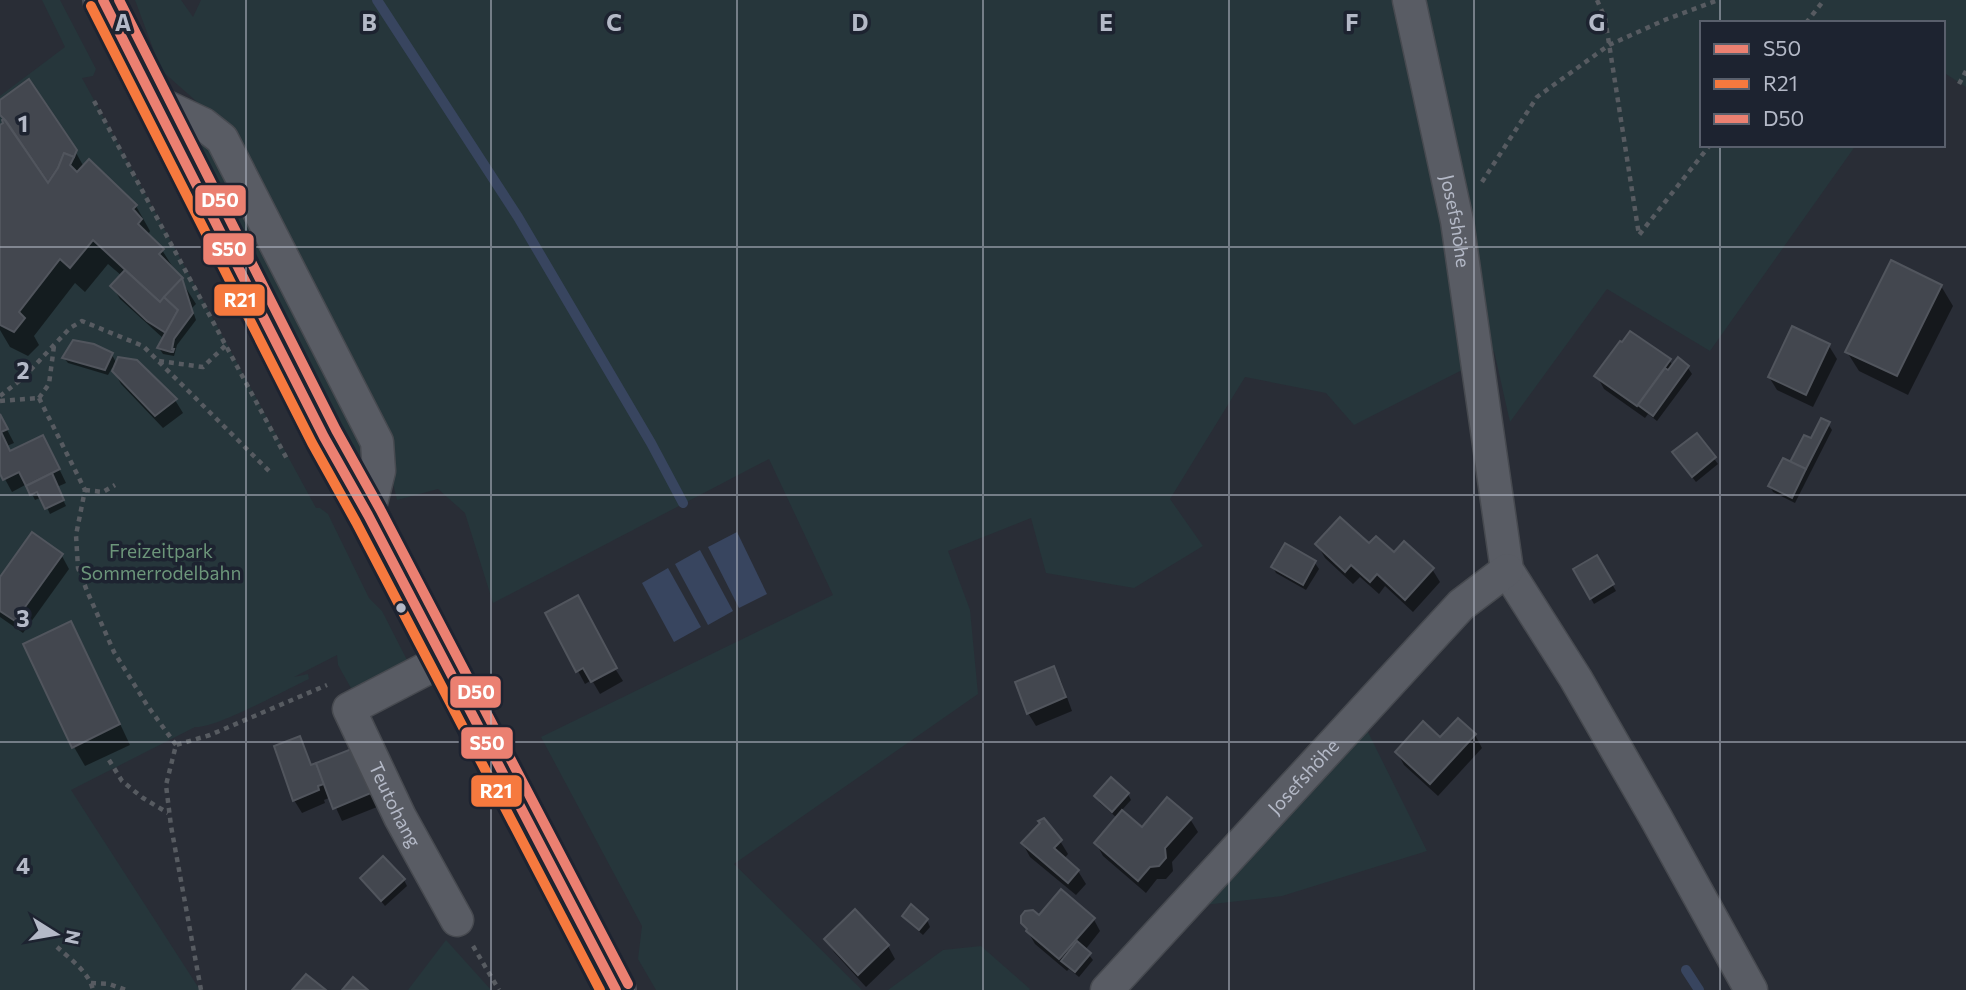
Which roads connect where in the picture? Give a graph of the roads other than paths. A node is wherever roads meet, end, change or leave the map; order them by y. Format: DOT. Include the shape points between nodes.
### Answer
graph roads {
  1 [pos="103,0"];
  2 [pos="1409,0"];
  3 [pos="1507,570"];
  4 [pos="443,660"];
  5 [pos="457,920"];
  6 [pos="616,990"];
  7 [pos="1107,990"];
  8 [pos="1751,990"];
  1 -- 4 [label="main road" via="324,437"];
  2 -- 3 [label="street, Josefshöhe" via="1457,221"];
  3 -- 7 [label="street, Josefshöhe" via="1461,605"];
  3 -- 8 [label="street, Josefshöhe" via="1576,679"];
  4 -- 5 [label="street, Teutohang" via="349,709 400,817"];
  4 -- 6 [label="main road"];
}
